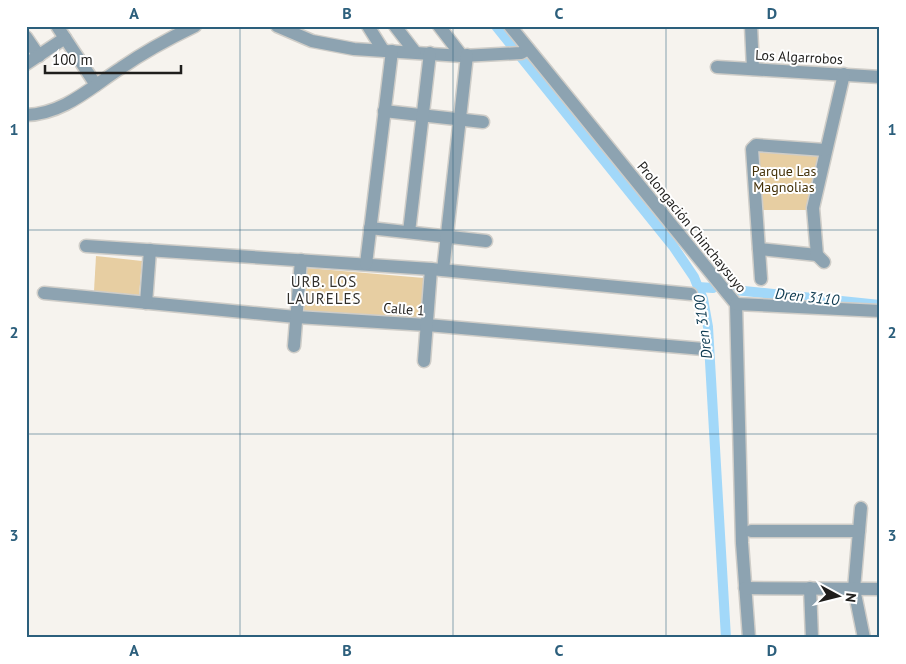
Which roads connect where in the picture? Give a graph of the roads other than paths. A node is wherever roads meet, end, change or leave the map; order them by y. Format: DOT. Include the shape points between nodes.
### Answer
graph roads {
  1 [pos="57,26"];
  2 [pos="195,26"];
  3 [pos="277,26"];
  4 [pos="368,26"];
  5 [pos="395,26"];
  6 [pos="439,26"];
  7 [pos="510,26"];
  8 [pos="751,26"];
  9 [pos="26,37"];
  10 [pos="65,38"];
  11 [pos="387,50"];
  12 [pos="415,52"];
  13 [pos="519,52"];
  14 [pos="430,53"];
  15 [pos="39,56"];
  16 [pos="465,56"];
  17 [pos="26,64"];
  18 [pos="717,67"];
  19 [pos="753,69"];
  20 [pos="844,74"];
  21 [pos="880,78"];
  22 [pos="96,85"];
  23 [pos="384,111"];
  24 [pos="26,115"];
  25 [pos="422,116"];
  26 [pos="460,120"];
  27 [pos="483,122"];
  28 [pos="825,150"];
  29 [pos="370,228"];
  30 [pos="409,232"];
  31 [pos="446,236"];
  32 [pos="486,241"];
  33 [pos="86,246"];
  34 [pos="759,249"];
  35 [pos="150,250"];
  36 [pos="301,260"];
  37 [pos="366,264"];
  38 [pos="437,270"];
  39 [pos="761,279"];
  40 [pos="44,293"];
  41 [pos="692,294"];
  42 [pos="146,303"];
  43 [pos="736,304"];
  44 [pos="880,311"];
  45 [pos="296,317"];
  46 [pos="427,325"];
  47 [pos="294,346"];
  48 [pos="703,349"];
  49 [pos="424,361"];
  50 [pos="861,508"];
  51 [pos="751,531"];
  52 [pos="859,531"];
  53 [pos="746,588"];
  54 [pos="810,588"];
  55 [pos="854,589"];
  56 [pos="880,590"];
  57 [pos="749,638"];
  58 [pos="812,638"];
  59 [pos="864,638"];
  1 -- 10 [label="street"];
  2 -- 22 [label="street"];
  3 -- 11 [label="street" via="326,44"];
  4 -- 11 [label="street"];
  5 -- 12 [label="street"];
  6 -- 16 [label="street"];
  7 -- 13 [label="street, Prolongación Chinchaysuyo"];
  8 -- 19 [label="street"];
  9 -- 15 [label="street"];
  10 -- 15 [label="street"];
  10 -- 22 [label="street"];
  11 -- 12 [label="street"];
  11 -- 23 [label="street"];
  12 -- 14 [label="street"];
  13 -- 16 [label="street"];
  13 -- 43 [label="street, Prolongación Chinchaysuyo"];
  14 -- 16 [label="street"];
  14 -- 25 [label="street"];
  15 -- 17 [label="street"];
  16 -- 26 [label="street"];
  18 -- 19 [label="street, Los Algarrobos"];
  19 -- 20 [label="street, Los Algarrobos"];
  20 -- 21 [label="street, Los Algarrobos"];
  20 -- 28 [label="street"];
  22 -- 24 [label="street" via="59,108"];
  23 -- 25 [label="street"];
  23 -- 29 [label="street"];
  25 -- 26 [label="street"];
  25 -- 30 [label="street"];
  26 -- 27 [label="street"];
  26 -- 31 [label="street"];
  28 -- 34 [label="street" via="813,208 820,259"];
  28 -- 34 [label="street" via="756,145 752,149"];
  29 -- 30 [label="street"];
  29 -- 37 [label="street"];
  30 -- 31 [label="street"];
  31 -- 32 [label="street"];
  31 -- 38 [label="street"];
  33 -- 35 [label="street"];
  34 -- 39 [label="street"];
  35 -- 36 [label="street"];
  35 -- 42 [label="street"];
  36 -- 37 [label="street"];
  36 -- 45 [label="street"];
  37 -- 38 [label="street"];
  38 -- 41 [label="street"];
  38 -- 46 [label="street"];
  40 -- 42 [label="street, Calle 1"];
  42 -- 45 [label="street, Calle 1"];
  43 -- 44 [label="street"];
  43 -- 53 [label="street, Prolongación Chinchaysuyo"];
  45 -- 46 [label="street, Calle 1"];
  45 -- 47 [label="street"];
  46 -- 48 [label="street, Calle 1"];
  46 -- 49 [label="street"];
  50 -- 52 [label="street"];
  51 -- 52 [label="street"];
  52 -- 55 [label="street"];
  53 -- 54 [label="street"];
  53 -- 57 [label="street, Prolongación Chinchaysuyo"];
  54 -- 55 [label="street"];
  54 -- 58 [label="street"];
  55 -- 56 [label="street"];
  55 -- 59 [label="street"];
}
